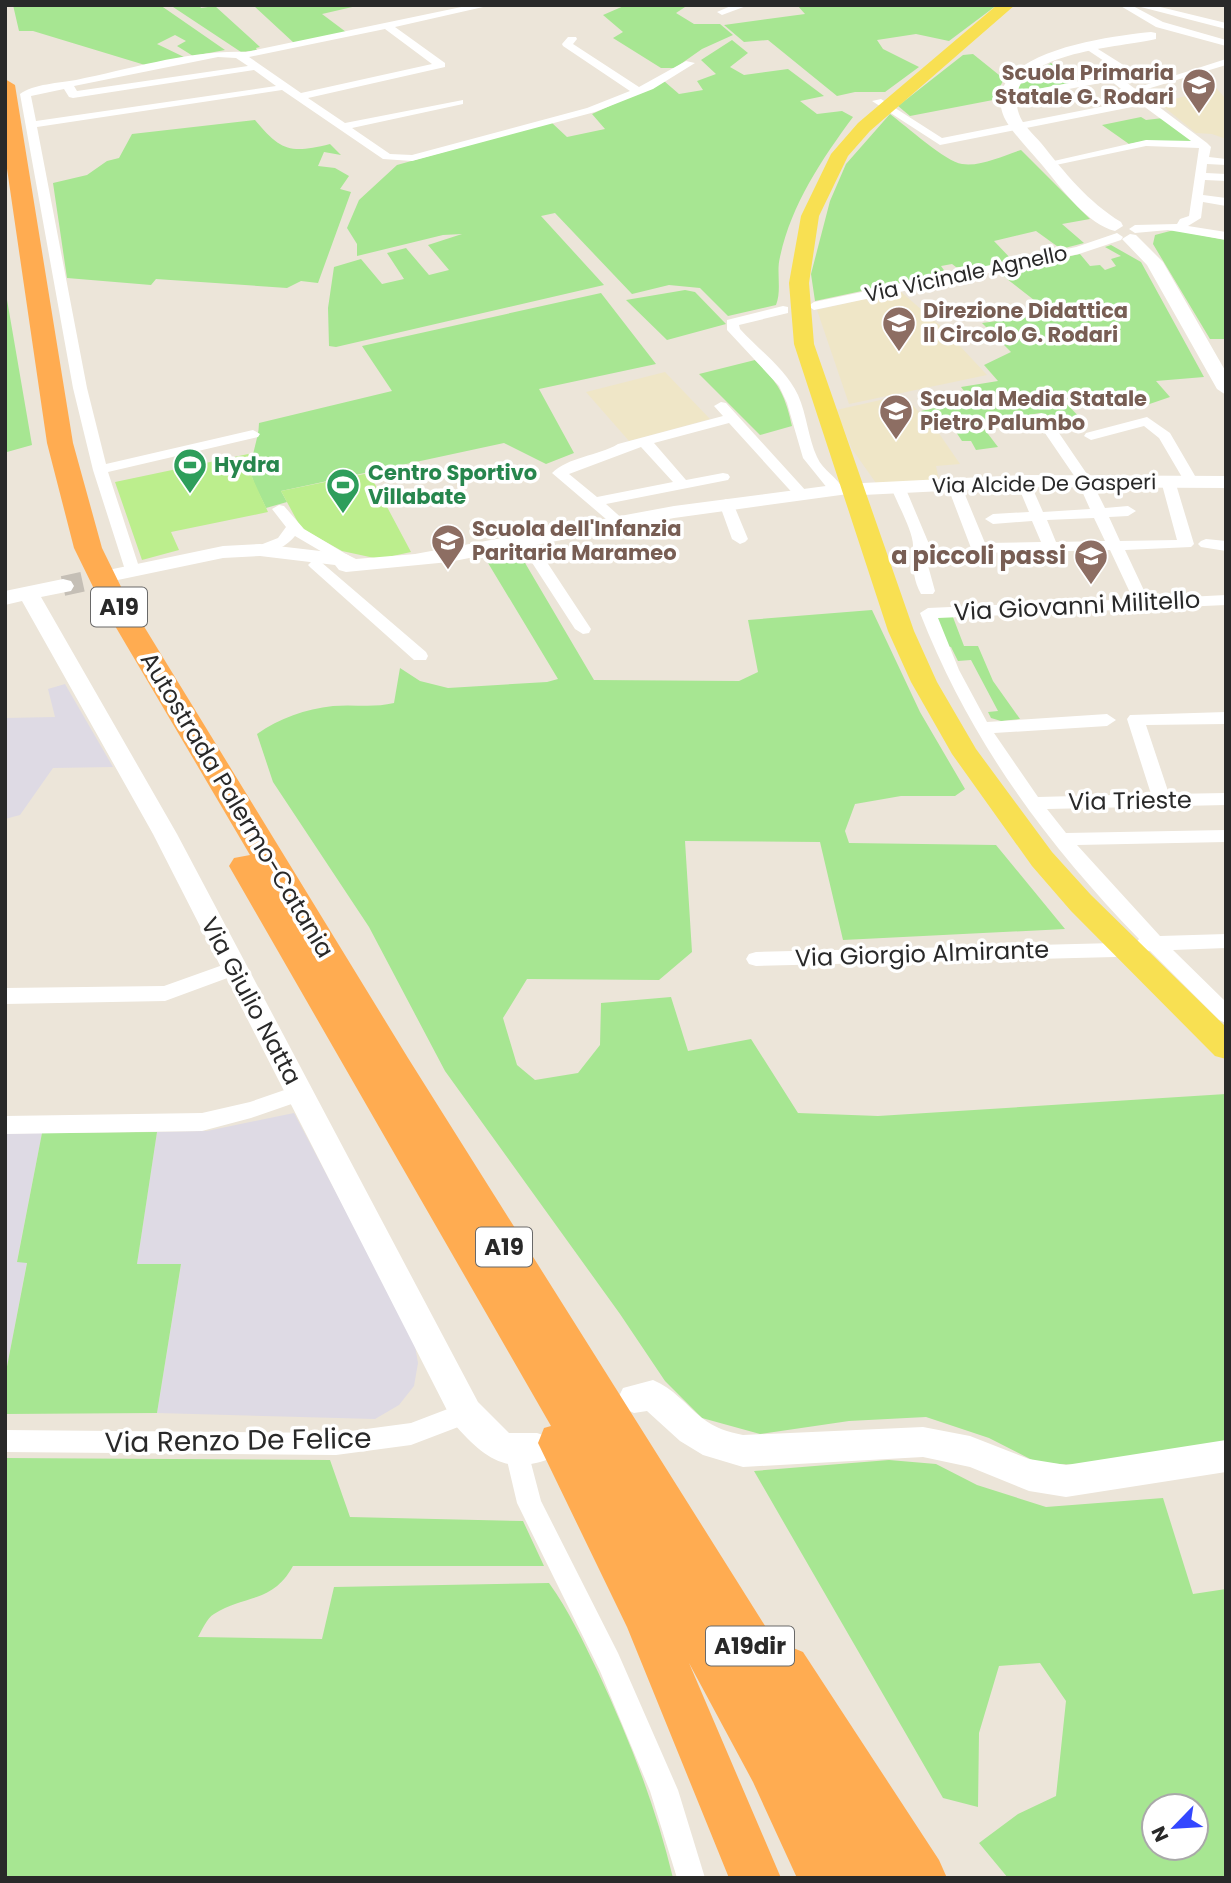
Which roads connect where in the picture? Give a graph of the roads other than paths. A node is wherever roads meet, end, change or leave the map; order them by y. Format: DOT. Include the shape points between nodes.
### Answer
graph roads {
  1 [pos="487,5"];
  2 [pos="744,5"];
  3 [pos="1007,5"];
  4 [pos="1124,5"];
  5 [pos="1141,5"];
  6 [pos="722,12"];
  7 [pos="387,26"];
  8 [pos="1226,26"];
  9 [pos="1169,32"];
  10 [pos="1151,36"];
  11 [pos="572,39"];
  12 [pos="1220,42"];
  13 [pos="1090,47"];
  14 [pos="240,55"];
  15 [pos="1226,62"];
  16 [pos="690,63"];
  17 [pos="249,69"];
  18 [pos="1112,77"];
  19 [pos="67,83"];
  20 [pos="5,85"];
  21 [pos="1144,87"];
  22 [pos="277,89"];
  23 [pos="638,91"];
  24 [pos="1006,95"];
  25 [pos="301,96"];
  26 [pos="877,101"];
  27 [pos="1145,101"];
  28 [pos="459,102"];
  29 [pos="31,125"];
  30 [pos="341,127"];
  31 [pos="1020,127"];
  32 [pos="1226,150"];
  33 [pos="1204,151"];
  34 [pos="1226,162"];
  35 [pos="1051,163"];
  36 [pos="1199,176"];
  37 [pos="1226,178"];
  38 [pos="1226,192"];
  39 [pos="5,195"];
  40 [pos="1198,195"];
  41 [pos="1226,202"];
  42 [pos="1181,227"];
  43 [pos="1124,233"];
  44 [pos="1226,236"];
  45 [pos="814,306"];
  46 [pos="783,310"];
  47 [pos="1226,389"];
  48 [pos="1133,410"];
  49 [pos="1041,417"];
  50 [pos="1147,422"];
  51 [pos="253,434"];
  52 [pos="1091,436"];
  53 [pos="644,442"];
  54 [pos="100,470"];
  55 [pos="723,478"];
  56 [pos="1084,480"];
  57 [pos="1023,481"];
  58 [pos="1168,481"];
  59 [pos="1191,481"];
  60 [pos="1226,482"];
  61 [pos="682,485"];
  62 [pos="954,485"];
  63 [pos="898,488"];
  64 [pos="863,489"];
  65 [pos="839,491"];
  66 [pos="803,495"];
  67 [pos="594,502"];
  68 [pos="726,503"];
  69 [pos="279,509"];
  70 [pos="1128,511"];
  71 [pos="1099,513"];
  72 [pos="1037,516"];
  73 [pos="993,519"];
  74 [pos="618,522"];
  75 [pos="294,527"];
  76 [pos="740,540"];
  77 [pos="526,541"];
  78 [pos="1114,544"];
  79 [pos="1206,544"];
  80 [pos="1050,546"];
  81 [pos="1226,546"];
  82 [pos="257,556"];
  83 [pos="295,558"];
  84 [pos="346,563"];
  85 [pos="316,565"];
  86 [pos="132,571"];
  87 [pos="63,586"];
  88 [pos="927,591"];
  89 [pos="17,596"];
  90 [pos="1226,600"];
  91 [pos="1142,602"];
  92 [pos="583,629"];
  93 [pos="420,656"];
  94 [pos="1226,718"];
  95 [pos="1107,720"];
  96 [pos="982,728"];
  97 [pos="1162,800"];
  98 [pos="1034,803"];
  99 [pos="1219,818"];
  100 [pos="1062,839"];
  101 [pos="1226,941"];
  102 [pos="1129,946"];
  103 [pos="756,959"];
  104 [pos="234,968"];
  105 [pos="5,996"];
  106 [pos="1226,1015"];
  107 [pos="1226,1047"];
  108 [pos="395,1068"];
  109 [pos="299,1093"];
  110 [pos="5,1125"];
  111 [pos="446,1207"];
  112 [pos="466,1413"];
  113 [pos="610,1422"];
  114 [pos="5,1441"];
  115 [pos="527,1450"];
  116 [pos="1226,1456"];
  117 [pos="909,1858"];
  118 [pos="691,1878"];
  119 [pos="755,1878"];
  120 [pos="823,1878"];
  121 [pos="866,1878"];
  122 [pos="928,1878"];
  1 -- 7 [label="street"];
  2 -- 6 [label="street"];
  3 -- 107 [label="main road" via="864,127 841,154 810,216 799,283 804,344 901,631 965,754 1042,859 1081,903"];
  4 -- 9 [label="street"];
  5 -- 8 [label="street"];
  7 -- 14 [label="street"];
  7 -- 25 [label="street" via="441,65"];
  9 -- 10 [label="street"];
  9 -- 12 [label="street"];
  9 -- 12 [label="street" via="1183,31"];
  10 -- 13 [label="street"];
  11 -- 23 [label="street" via="567,44"];
  13 -- 18 [label="street" via="1128,74"];
  13 -- 24 [label="street" via="1030,66"];
  14 -- 19 [label="street" via="218,54"];
  14 -- 25 [label="street"];
  15 -- 21 [label="street"];
  16 -- 23 [label="street"];
  17 -- 19 [label="street" via="73,95"];
  18 -- 24 [label="street"];
  18 -- 27 [label="street"];
  19 -- 29 [label="street" via="25,93"];
  20 -- 108 [label="highway, Autostrada Palermo-Catania / A19" via="60,443 88,548 112,597"];
  22 -- 29 [label="street"];
  23 -- 30 [label="street" via="591,110 412,158 387,157"];
  24 -- 31 [label="street" via="1006,106"];
  25 -- 30 [label="street"];
  26 -- 31 [label="street" via="940,142"];
  27 -- 31 [label="street"];
  27 -- 33 [label="street"];
  28 -- 30 [label="street"];
  29 -- 54 [label="street" via="78,380"];
  31 -- 35 [label="street"];
  32 -- 33 [label="street"];
  33 -- 34 [label="street"];
  33 -- 35 [label="street" via="1146,143"];
  33 -- 36 [label="street"];
  35 -- 43 [label="street" via="1087,206"];
  36 -- 37 [label="street"];
  36 -- 40 [label="street"];
  38 -- 40 [label="street"];
  39 -- 111 [label="highway, Autostrada Palermo-Catania / A19" via="40,447 67,553 94,608"];
  40 -- 41 [label="street"];
  40 -- 42 [label="street" via="1195,218"];
  42 -- 43 [label="street, Via Vicinale Agnello"];
  42 -- 44 [label="street, Via Vicinale Agnello"];
  43 -- 45 [label="street, Via Vicinale Agnello" via="1079,250"];
  43 -- 47 [label="street" via="1154,262"];
  46 -- 65 [label="street" via="750,316 733,323 734,330 787,387 810,458"];
  48 -- 50 [label="street"];
  49 -- 56 [label="street"];
  50 -- 52 [label="street"];
  50 -- 59 [label="street" via="1165,436"];
  51 -- 54 [label="street"];
  53 -- 61 [label="street"];
  53 -- 66 [label="street" via="727,412"];
  53 -- 67 [label="street" via="559,473"];
  54 -- 86 [label="street"];
  55 -- 61 [label="street"];
  56 -- 57 [label="street, Via Alcide De Gasperi"];
  56 -- 58 [label="street, Via Alcide De Gasperi"];
  56 -- 71 [label="street"];
  57 -- 62 [label="street, Via Alcide De Gasperi"];
  57 -- 72 [label="street"];
  58 -- 59 [label="street, Via Alcide De Gasperi"];
  58 -- 78 [label="street" via="1186,544"];
  59 -- 60 [label="street, Via Alcide De Gasperi"];
  61 -- 67 [label="street"];
  62 -- 63 [label="street, Via Alcide De Gasperi"];
  62 -- 80 [label="street" via="979,548"];
  63 -- 64 [label="street, Via Alcide De Gasperi"];
  63 -- 88 [label="street" via="921,544 920,572"];
  65 -- 66 [label="street"];
  66 -- 68 [label="street"];
  67 -- 74 [label="street"];
  68 -- 74 [label="street"];
  68 -- 76 [label="street"];
  69 -- 75 [label="street"];
  70 -- 71 [label="street"];
  71 -- 72 [label="street"];
  71 -- 78 [label="street"];
  72 -- 73 [label="street"];
  72 -- 80 [label="street"];
  74 -- 77 [label="street"];
  75 -- 82 [label="street" via="283,541"];
  75 -- 84 [label="street"];
  77 -- 84 [label="street" via="367,565"];
  77 -- 92 [label="street"];
  78 -- 80 [label="street"];
  78 -- 91 [label="street"];
  79 -- 81 [label="street"];
  82 -- 83 [label="street"];
  82 -- 86 [label="street"];
  83 -- 84 [label="street"];
  83 -- 85 [label="street"];
  84 -- 85 [label="street"];
  85 -- 93 [label="street"];
  87 -- 89 [label="street"];
  89 -- 104 [label="street, Via Giulio Natta" via="164,834"];
  90 -- 91 [label="street, Via Giovanni Militello"];
  91 -- 96 [label="street, Via Giovanni Militello" via="928,613 938,645"];
  94 -- 97 [label="street" via="1136,719"];
  95 -- 96 [label="street"];
  96 -- 98 [label="street"];
  97 -- 98 [label="street, Via Trieste"];
  97 -- 99 [label="street, Via Trieste"];
  98 -- 100 [label="street"];
  99 -- 100 [label="street"];
  100 -- 102 [label="street"];
  101 -- 102 [label="street, Via Giorgio Almirante"];
  102 -- 103 [label="street, Via Giorgio Almirante"];
  102 -- 106 [label="street"];
  104 -- 105 [label="street" via="165,993"];
  104 -- 109 [label="street, Via Giulio Natta"];
  108 -- 113 [label="highway, Autostrada Palermo-Catania / A19"];
  108 -- 117 [label="highway"];
  109 -- 110 [label="street" via="202,1122"];
  109 -- 112 [label="street, Via Giulio Natta"];
  111 -- 113 [label="highway, Autostrada Palermo-Catania / A19"];
  111 -- 119 [label="highway" via="492,1318 644,1612"];
  112 -- 114 [label="street, Via Renzo De Felice" via="411,1434 336,1444"];
  112 -- 115 [label="street, Via Giulio Natta" via="492,1442"];
  113 -- 116 [label="street" via="653,1395 692,1430 715,1444 743,1451 923,1442 970,1452 1029,1475 1066,1481"];
  113 -- 120 [label="highway, A19dir"];
  113 -- 121 [label="highway, A19dir" via="768,1675"];
  115 -- 118 [label="street" via="529,1503 609,1662 664,1790"];
  117 -- 122 [label="highway"];
}
